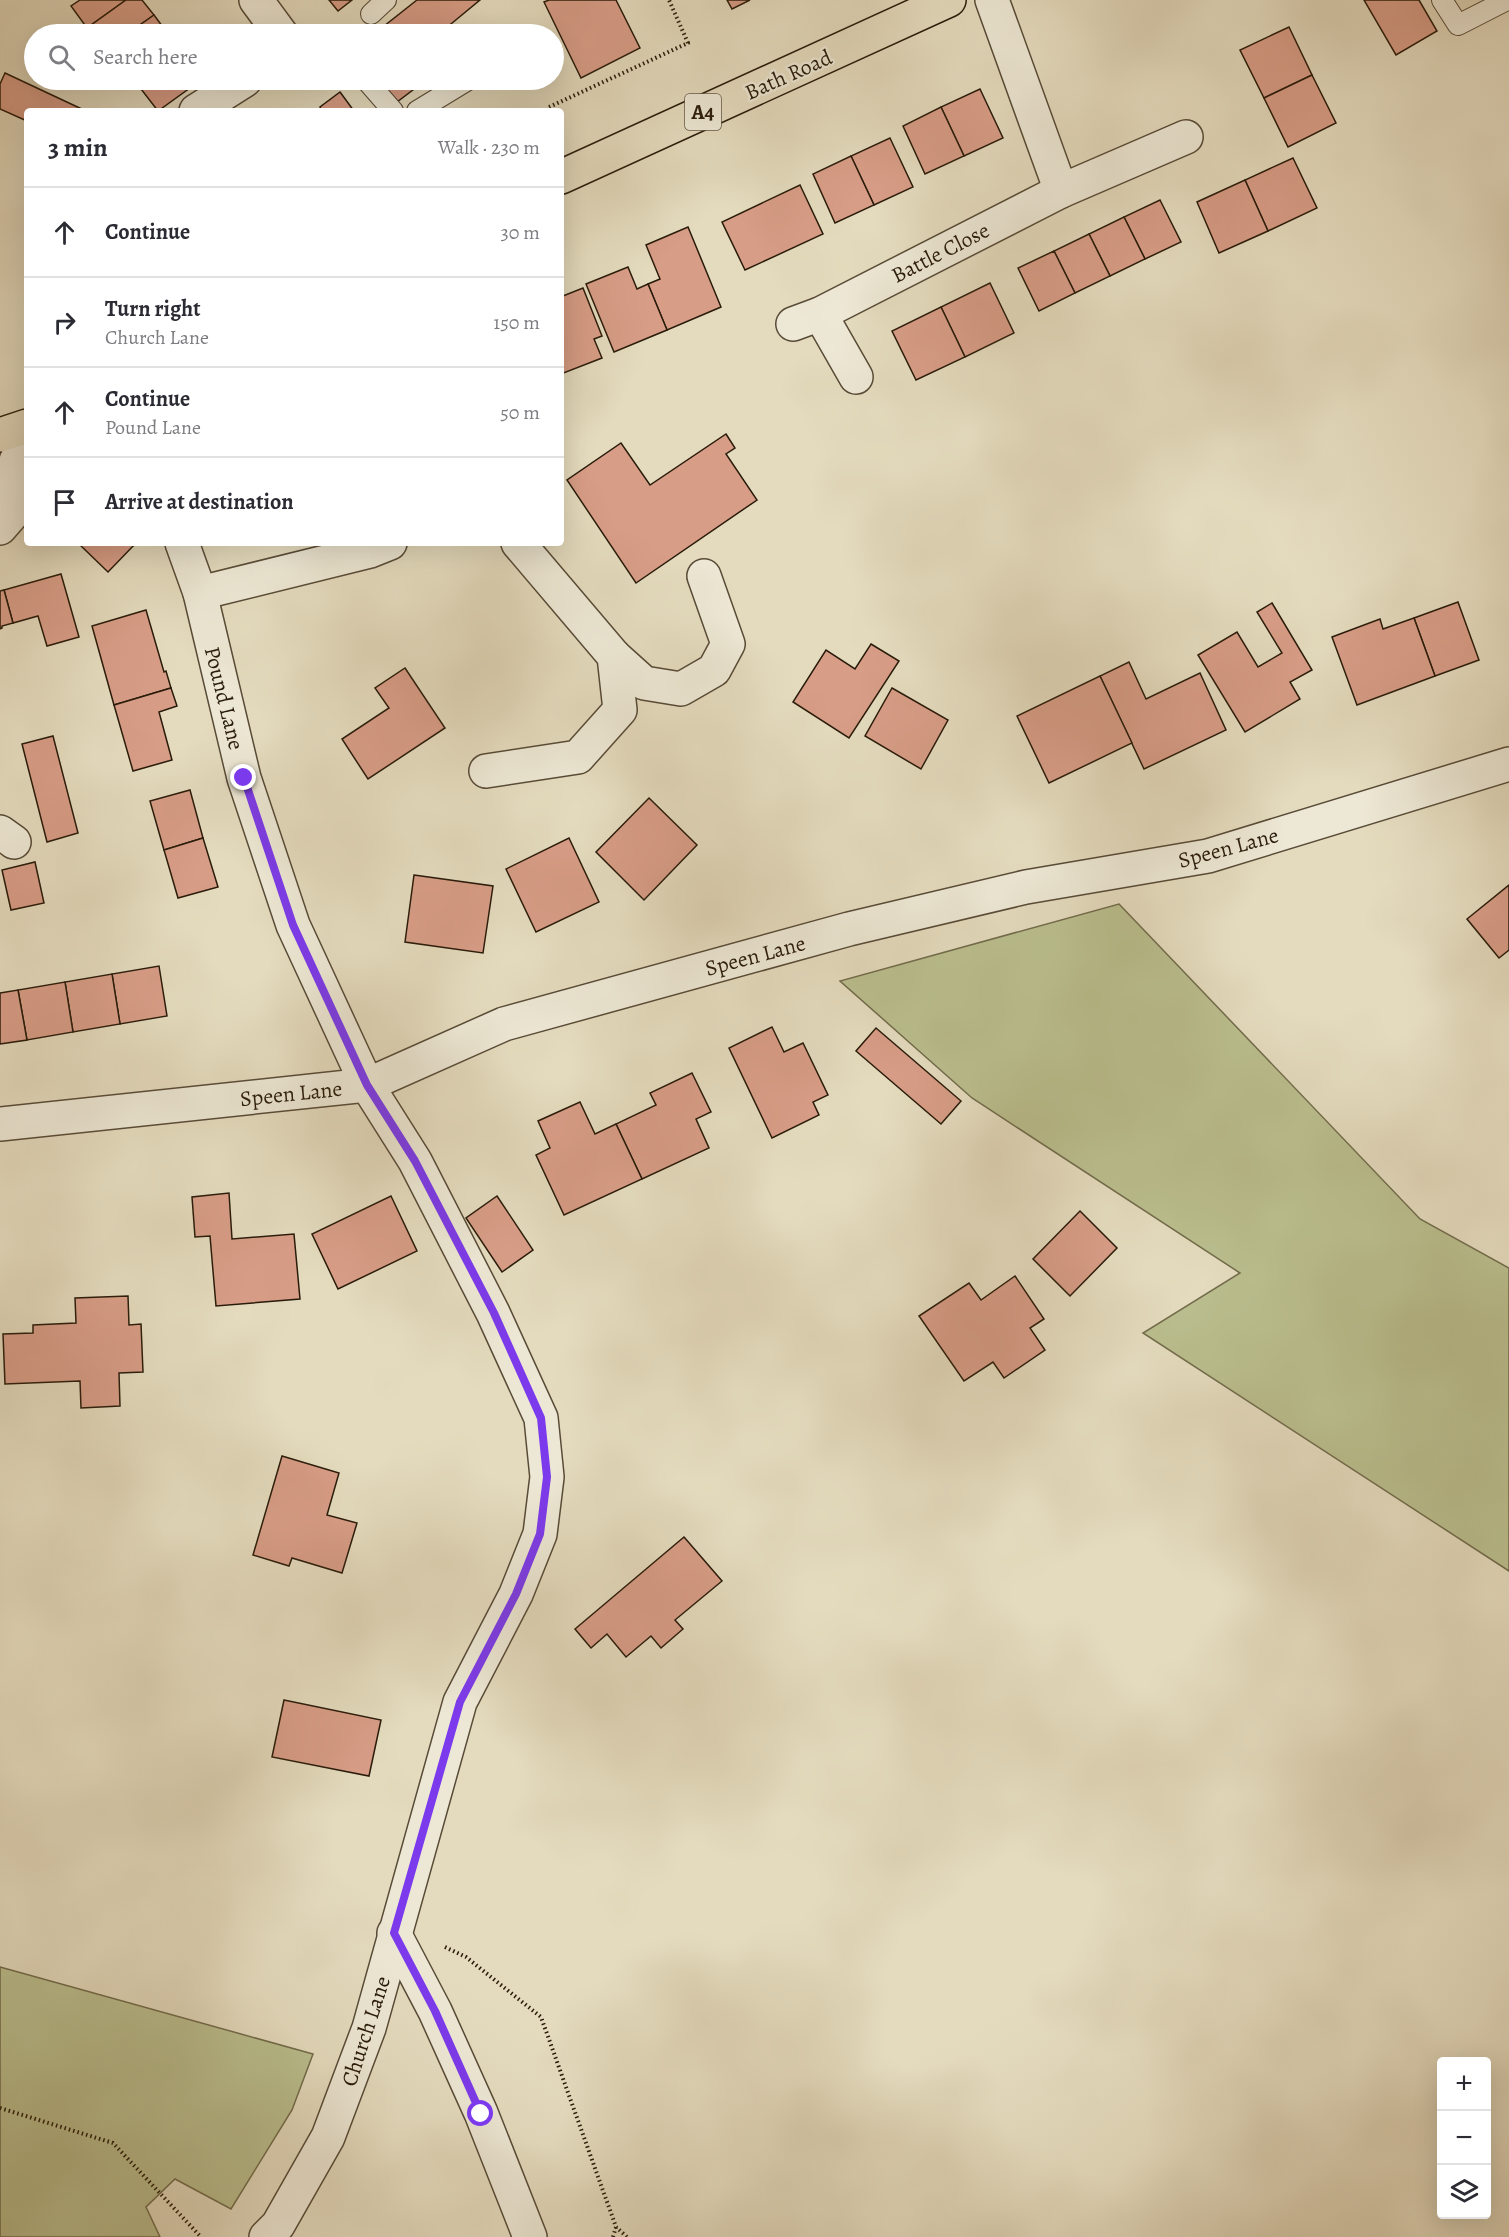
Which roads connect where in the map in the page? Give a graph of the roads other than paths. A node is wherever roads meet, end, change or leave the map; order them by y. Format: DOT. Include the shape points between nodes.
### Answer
graph roads {
  1 [pos="256,0"];
  2 [pos="386,0"];
  3 [pos="949,0"];
  4 [pos="992,0"];
  5 [pos="1442,0"];
  6 [pos="1507,0"];
  7 [pos="371,14"];
  8 [pos="274,24"];
  9 [pos="229,90"];
  10 [pos="375,90"];
  11 [pos="452,90"];
  12 [pos="201,108"];
  13 [pos="390,108"];
  14 [pos="422,108"];
  15 [pos="1186,137"];
  16 [pos="564,176"];
  17 [pos="1061,191"];
  18 [pos="856,377"];
  19 [pos="24,427"];
  20 [pos="0,435"];
  21 [pos="24,445"];
  22 [pos="0,528"];
  23 [pos="183,546"];
  24 [pos="382,546"];
  25 [pos="521,546"];
  26 [pos="704,576"];
  27 [pos="200,593"];
  28 [pos="614,656"];
  29 [pos="1509,764"];
  30 [pos="486,771"];
  31 [pos="367,1085"];
  32 [pos="0,1124"];
  33 [pos="394,1933"];
  34 [pos="266,2237"];
  35 [pos="530,2237"];
  1 -- 8 [label="street"];
  2 -- 7 [label="lane"];
  3 -- 16 [label="main road, Bath Road / A4"];
  4 -- 17 [label="street"];
  5 -- 6 [label="lane" via="1458,25"];
  9 -- 12 [label="street"];
  10 -- 13 [label="lane"];
  11 -- 14 [label="lane"];
  15 -- 17 [label="street, Battle Close"];
  17 -- 18 [label="street, Battle Close" via="806,319"];
  19 -- 20 [label="main road"];
  21 -- 22 [label="street" via="16,461 13,513"];
  23 -- 27 [label="street, Pound Lane"];
  24 -- 27 [label="street"];
  25 -- 28 [label="street"];
  26 -- 28 [label="street" via="728,644 714,670 681,689 644,683"];
  27 -- 31 [label="street, Pound Lane" via="244,778 293,925"];
  28 -- 30 [label="street" via="620,710 578,757"];
  29 -- 31 [label="street, Speen Lane" via="1208,856 1026,886 849,929 515,1021"];
  31 -- 32 [label="street, Speen Lane"];
  31 -- 33 [label="street, Church Lane" via="415,1161 494,1313 541,1418 547,1477 540,1534 516,1594 460,1702"];
  33 -- 34 [label="street, Church Lane" via="369,2028 328,2137 278,2226"];
  33 -- 35 [label="street" via="435,2011"];
}
